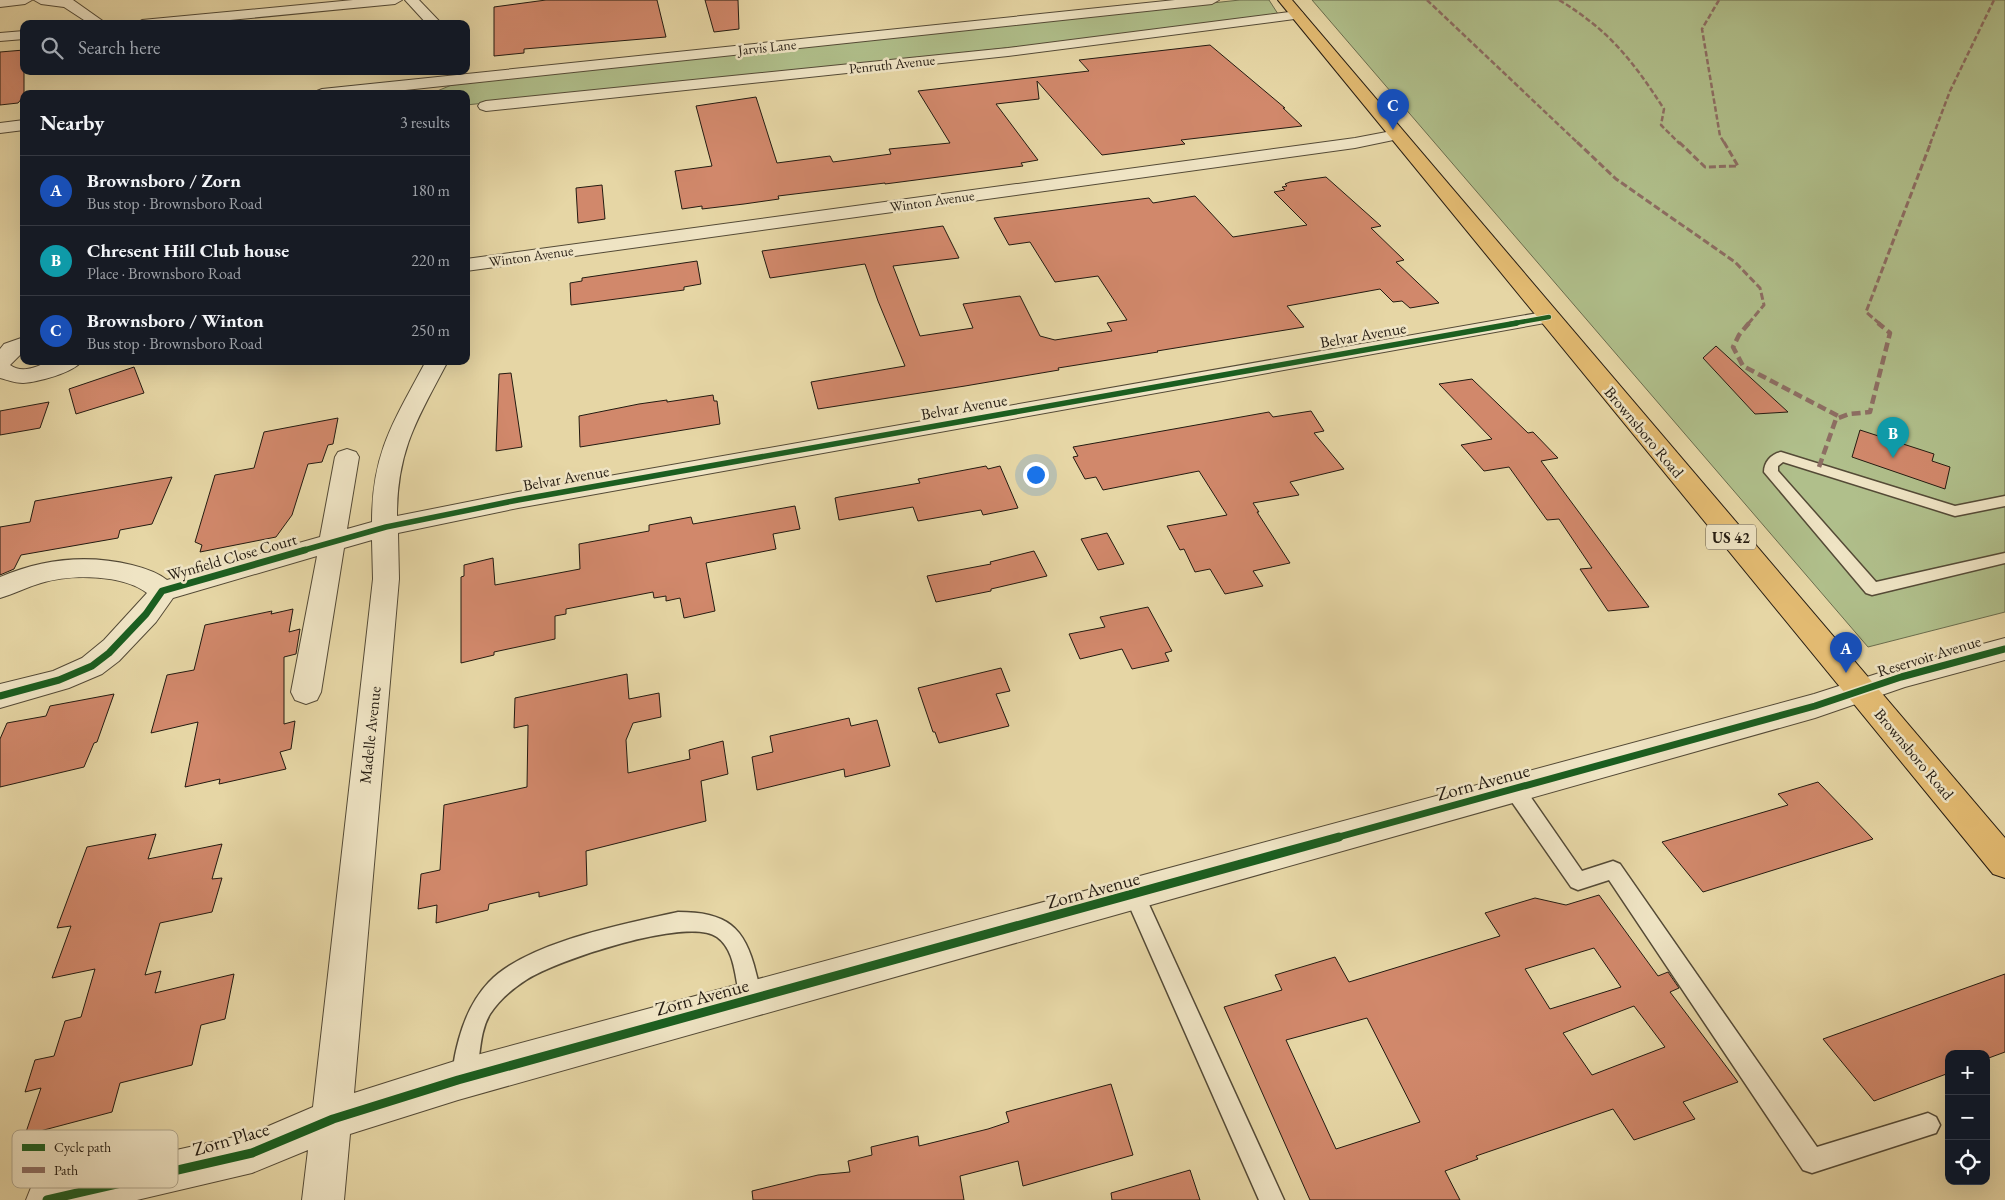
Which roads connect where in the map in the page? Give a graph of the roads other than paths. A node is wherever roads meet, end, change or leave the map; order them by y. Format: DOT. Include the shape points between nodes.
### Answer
graph roads {
  1 [pos="25,0"];
  2 [pos="41,0"];
  3 [pos="395,0"];
  4 [pos="412,0"];
  5 [pos="1212,0"];
  6 [pos="1285,0"];
  7 [pos="0,3"];
  8 [pos="1043,6"];
  9 [pos="1297,15"];
  10 [pos="1054,17"];
  11 [pos="94,20"];
  12 [pos="184,20"];
  13 [pos="431,20"];
  14 [pos="20,35"];
  15 [pos="0,37"];
  16 [pos="471,74"];
  17 [pos="437,75"];
  18 [pos="466,75"];
  19 [pos="422,83"];
  20 [pos="358,90"];
  21 [pos="486,106"];
  22 [pos="20,126"];
  23 [pos="0,128"];
  24 [pos="1397,135"];
  25 [pos="470,264"];
  26 [pos="1548,317"];
  27 [pos="20,345"];
  28 [pos="0,362"];
  29 [pos="64,365"];
  30 [pos="435,365"];
  31 [pos="0,368"];
  32 [pos="347,457"];
  33 [pos="2005,501"];
  34 [pos="386,527"];
  35 [pos="333,542"];
  36 [pos="2002,563"];
  37 [pos="0,588"];
  38 [pos="162,591"];
  39 [pos="2005,649"];
  40 [pos="1862,691"];
  41 [pos="306,692"];
  42 [pos="0,696"];
  43 [pos="1514,789"];
  44 [pos="2005,863"];
  45 [pos="1134,894"];
  46 [pos="751,1000"];
  47 [pos="464,1079"];
  48 [pos="333,1119"];
  49 [pos="1928,1125"];
  50 [pos="178,1170"];
  51 [pos="99,1188"];
  52 [pos="47,1200"];
  53 [pos="323,1200"];
  54 [pos="1272,1200"];
  1 -- 7 [label="street"];
  2 -- 11 [label="street" via="68,3"];
  3 -- 12 [label="street"];
  4 -- 13 [label="street"];
  5 -- 10 [label="street, Jarvis Lane"];
  6 -- 9 [label="main road, Brownsboro Road / US 42"];
  8 -- 10 [label="street"];
  9 -- 21 [label="street, Penruth Avenue" via="1008,52"];
  9 -- 24 [label="main road, Brownsboro Road / US 42"];
  10 -- 16 [label="street, Jarvis Lane"];
  14 -- 15 [label="street"];
  17 -- 19 [label="street"];
  18 -- 19 [label="street, Jarvis Lane"];
  19 -- 20 [label="street, Jarvis Lane"];
  22 -- 23 [label="street"];
  24 -- 25 [label="street, Winton Avenue"];
  24 -- 26 [label="main road, Brownsboro Road / US 42"];
  26 -- 34 [label="street, Belvar Avenue" via="527,498"];
  26 -- 40 [label="main road, Brownsboro Road / US 42"];
  27 -- 28 [label="street"];
  29 -- 31 [label="street" via="16,376"];
  30 -- 34 [label="street, Madelle Avenue" via="393,450 386,479"];
  32 -- 35 [label="street"];
  33 -- 36 [label="lane" via="1955,510 1781,456 1771,465 1772,472 1872,590"];
  34 -- 35 [label="street, Wynfield Close Court"];
  34 -- 48 [label="street, Madelle Avenue" via="386,579"];
  35 -- 38 [label="street, Wynfield Close Court"];
  35 -- 41 [label="street"];
  37 -- 38 [label="street, Wynfield Close Court" via="40,573 88,566 138,577"];
  38 -- 42 [label="street, Wynfield Close Court" via="159,599 125,636 90,667 59,680"];
  39 -- 40 [label="street, Reservoir Avenue"];
  40 -- 43 [label="street, Zorn Avenue"];
  40 -- 44 [label="main road, Brownsboro Road / US 42"];
  43 -- 45 [label="street, Zorn Avenue"];
  43 -- 49 [label="lane" via="1578,881 1613,870 1812,1161"];
  45 -- 46 [label="street, Zorn Avenue"];
  45 -- 54 [label="lane"];
  46 -- 47 [label="street, Zorn Avenue"];
  46 -- 47 [label="lane" via="734,938 725,929 710,923 678,922 557,953 512,976 483,1005 472,1028"];
  47 -- 48 [label="street, Zorn Avenue"];
  48 -- 50 [label="street, Zorn Place" via="252,1153"];
  48 -- 53 [label="street"];
  51 -- 52 [label="street, Zorn Place"];
}
